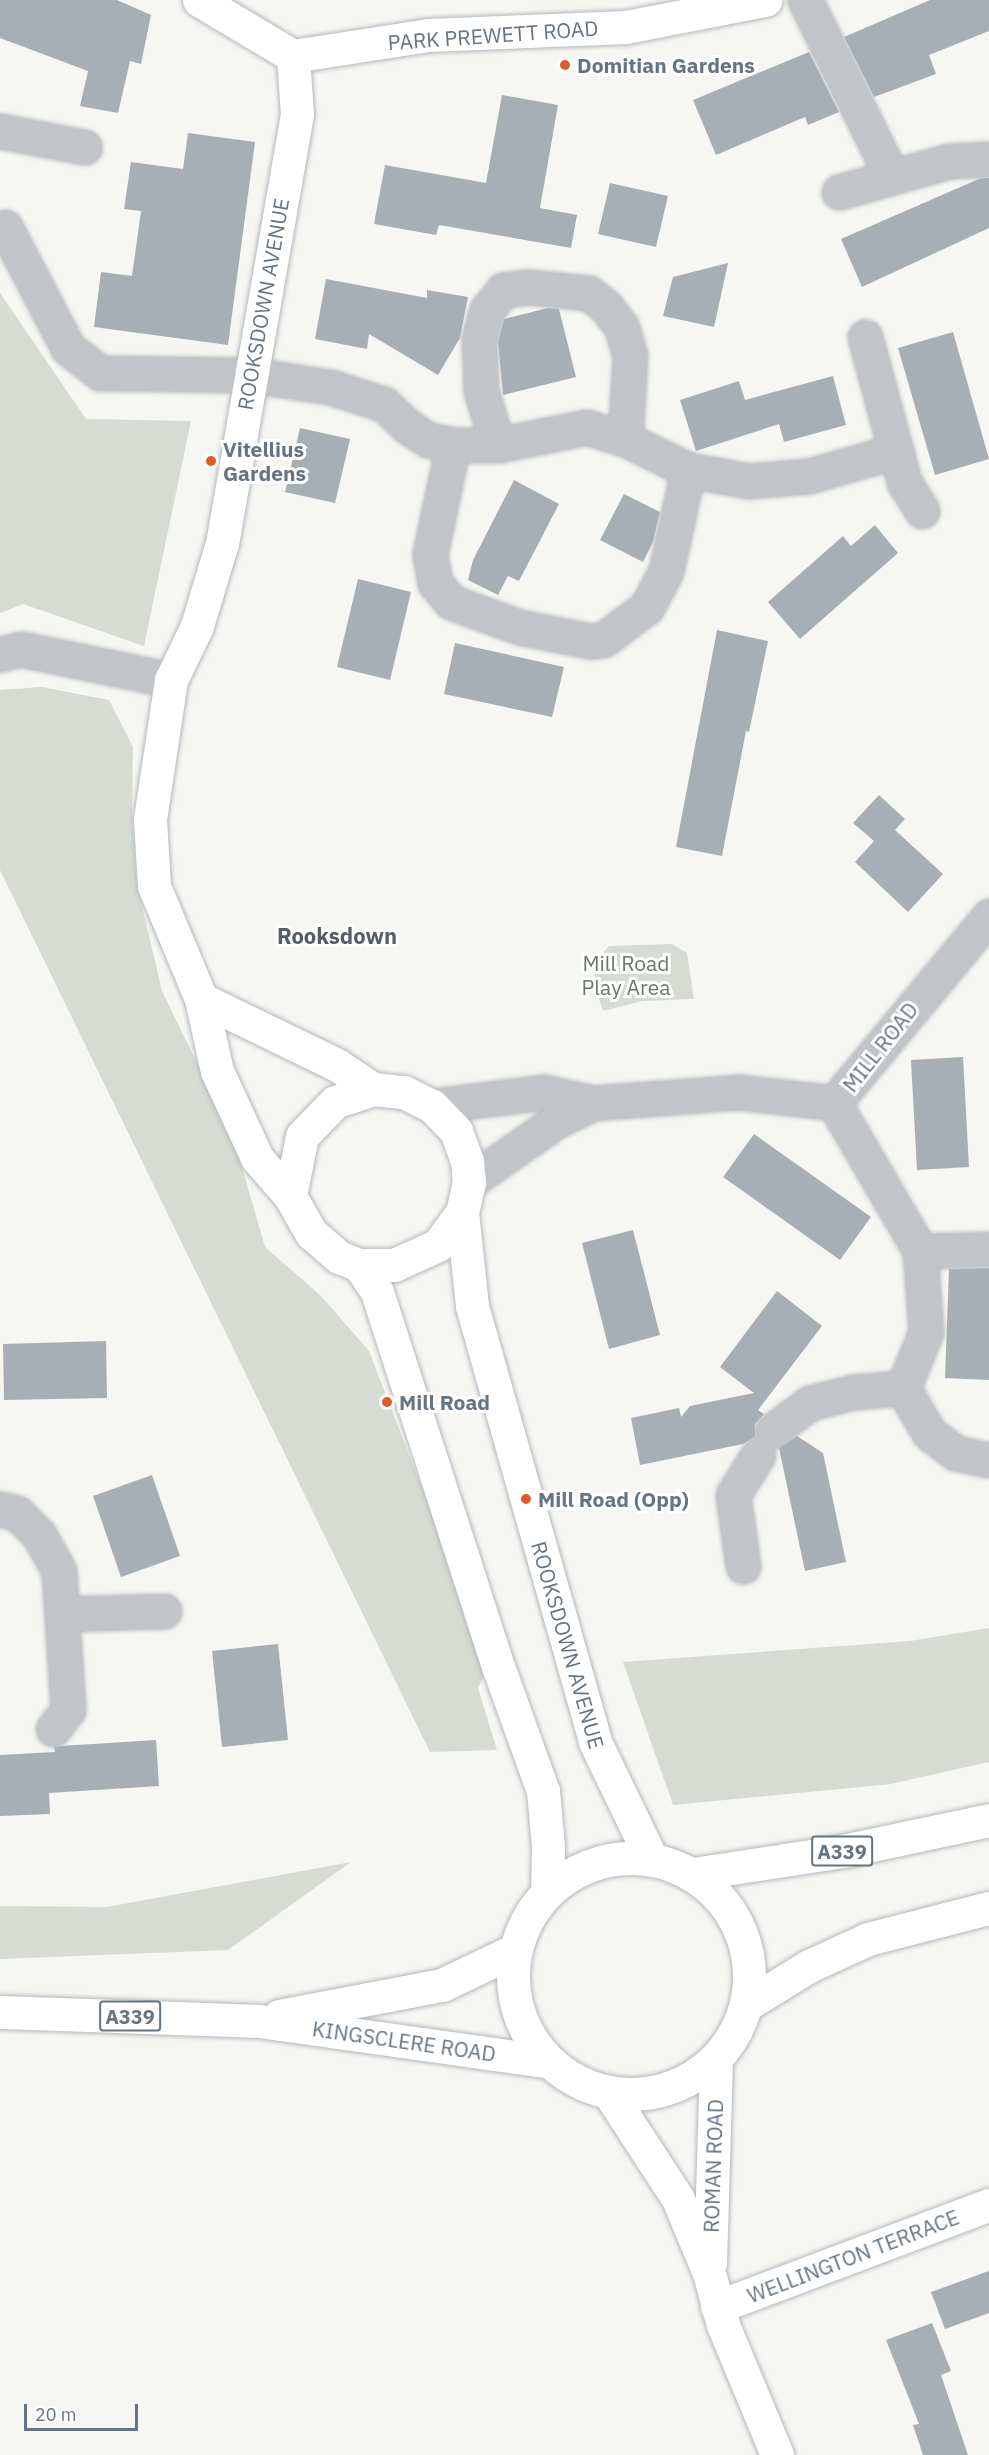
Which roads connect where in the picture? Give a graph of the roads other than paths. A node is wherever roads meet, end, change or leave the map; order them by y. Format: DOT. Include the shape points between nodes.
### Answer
graph roads {
  1 [pos="199,0"];
  2 [pos="765,0"];
  3 [pos="805,0"];
  4 [pos="293,56"];
  5 [pos="0,132"];
  6 [pos="84,147"];
  7 [pos="989,159"];
  8 [pos="891,175"];
  9 [pos="839,192"];
  10 [pos="5,227"];
  11 [pos="865,337"];
  12 [pos="250,375"];
  13 [pos="625,439"];
  14 [pos="453,445"];
  15 [pos="498,445"];
  16 [pos="896,451"];
  17 [pos="688,470"];
  18 [pos="922,511"];
  19 [pos="0,654"];
  20 [pos="171,680"];
  21 [pos="989,916"];
  22 [pos="201,999"];
  23 [pos="373,1089"];
  24 [pos="593,1103"];
  25 [pos="834,1103"];
  26 [pos="432,1106"];
  27 [pos="290,1197"];
  28 [pos="465,1197"];
  29 [pos="989,1249"];
  30 [pos="920,1251"];
  31 [pos="359,1265"];
  32 [pos="903,1388"];
  33 [pos="989,1460"];
  34 [pos="0,1509"];
  35 [pos="743,1566"];
  36 [pos="164,1611"];
  37 [pos="62,1614"];
  38 [pos="53,1729"];
  39 [pos="989,1820"];
  40 [pos="651,1858"];
  41 [pos="693,1874"];
  42 [pos="547,1892"];
  43 [pos="989,1908"];
  44 [pos="515,1950"];
  45 [pos="746,2005"];
  46 [pos="0,2012"];
  47 [pos="259,2021"];
  48 [pos="716,2058"];
  49 [pos="549,2062"];
  50 [pos="609,2093"];
  51 [pos="989,2205"];
  52 [pos="709,2273"];
  53 [pos="717,2307"];
  54 [pos="777,2455"];
  1 -- 4 [label="main road"];
  2 -- 4 [label="main road, PARK PREWETT ROAD" via="626,27 428,35"];
  3 -- 8 [label="street"];
  4 -- 12 [label="main road, ROOKSDOWN AVENUE" via="297,114"];
  5 -- 6 [label="street"];
  7 -- 8 [label="street" via="949,161"];
  8 -- 9 [label="street"];
  10 -- 12 [label="street" via="68,348 100,373"];
  11 -- 16 [label="street"];
  12 -- 14 [label="street" via="330,387 384,404 428,440"];
  12 -- 20 [label="main road, ROOKSDOWN AVENUE" via="222,543 197,626"];
  13 -- 15 [label="street" via="587,427"];
  13 -- 15 [label="street" via="630,356 621,326 589,293 528,287 503,290 487,310 479,339 481,391"];
  13 -- 17 [label="street"];
  14 -- 15 [label="street"];
  14 -- 17 [label="street" via="430,554 435,583 450,602 519,627 590,641 603,640 647,607 666,570"];
  16 -- 17 [label="street" via="809,476 749,481"];
  16 -- 18 [label="street" via="904,482"];
  19 -- 20 [label="street" via="21,650"];
  20 -- 22 [label="main road, ROOKSDOWN AVENUE" via="150,819 154,886"];
  21 -- 25 [label="street, MILL ROAD"];
  22 -- 23 [label="main road, ROOKSDOWN AVENUE" via="337,1065"];
  22 -- 27 [label="main road, ROOKSDOWN AVENUE" via="217,1071 257,1158"];
  23 -- 26 [label="main road, ROOKSDOWN AVENUE" via="404,1092"];
  23 -- 27 [label="main road, ROOKSDOWN AVENUE" via="334,1102 302,1136"];
  24 -- 25 [label="street, MILL ROAD" via="738,1092"];
  24 -- 26 [label="street, MILL ROAD" via="544,1092"];
  24 -- 28 [label="street, MILL ROAD" via="556,1121"];
  25 -- 30 [label="street"];
  26 -- 28 [label="main road, ROOKSDOWN AVENUE" via="456,1131 467,1161"];
  27 -- 31 [label="main road, ROOKSDOWN AVENUE" via="311,1233 339,1257"];
  28 -- 31 [label="main road, ROOKSDOWN AVENUE" via="438,1245 423,1255 394,1265"];
  28 -- 40 [label="main road, ROOKSDOWN AVENUE" via="472,1306 595,1742"];
  29 -- 30 [label="street"];
  30 -- 32 [label="street" via="926,1332"];
  31 -- 42 [label="main road, ROOKSDOWN AVENUE" via="377,1292 499,1669 543,1791"];
  32 -- 33 [label="street" via="929,1432 956,1453"];
  32 -- 35 [label="street" via="853,1392 810,1403 765,1443 733,1495"];
  34 -- 37 [label="street" via="17,1513 39,1535 59,1571"];
  36 -- 37 [label="street"];
  37 -- 38 [label="street" via="68,1710"];
  39 -- 41 [label="main road, A339" via="843,1851"];
  40 -- 41 [label="main road"];
  40 -- 42 [label="main road" via="613,1858 577,1870"];
  41 -- 45 [label="main road" via="722,1898 741,1930 750,1967"];
  42 -- 44 [label="main road" via="527,1919"];
  43 -- 45 [label="main road" via="868,1939 809,1966"];
  44 -- 47 [label="main road, KINGSCLERE ROAD / A339" via="442,1985"];
  44 -- 49 [label="main road" via="512,1981 517,2011 530,2038"];
  45 -- 48 [label="main road" via="729,2042"];
  46 -- 47 [label="main road, KINGSCLERE ROAD / A339"];
  47 -- 49 [label="main road, KINGSCLERE ROAD / A339"];
  48 -- 50 [label="main road" via="694,2077 667,2089"];
  48 -- 52 [label="main road, ROMAN ROAD"];
  49 -- 50 [label="main road" via="587,2086"];
  50 -- 52 [label="main road, ROMAN ROAD" via="678,2199"];
  51 -- 53 [label="main road, WELLINGTON TERRACE"];
  52 -- 53 [label="main road, ROMAN ROAD"];
  53 -- 54 [label="main road, ROMAN ROAD"];
}
